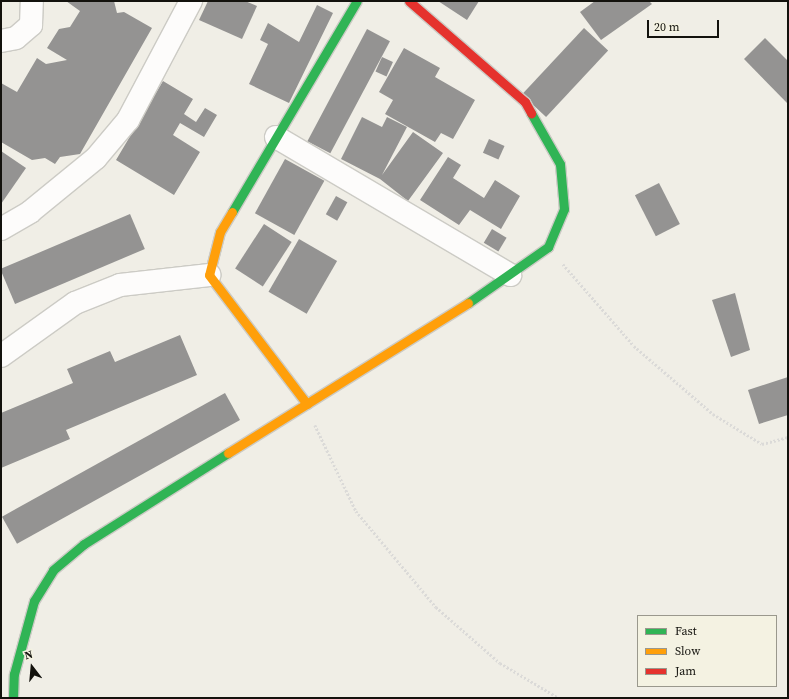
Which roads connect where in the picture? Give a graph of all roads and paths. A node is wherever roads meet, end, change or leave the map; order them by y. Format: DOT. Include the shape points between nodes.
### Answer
graph roads {
  1 [pos="32,1"];
  2 [pos="357,1"];
  3 [pos="409,1"];
  4 [pos="181,6"];
  5 [pos="1,41"];
  6 [pos="276,137"];
  7 [pos="1,229"];
  8 [pos="548,247"];
  9 [pos="209,275"];
  10 [pos="510,275"];
  11 [pos="1,356"];
  12 [pos="307,404"];
  13 [pos="788,437"];
  14 [pos="13,698"];
  15 [pos="559,698"];
  1 -- 5 [label="street" via="31,25 16,38"];
  2 -- 6 [label="main road"];
  3 -- 8 [label="main road" via="524,102 560,164 564,209"];
  4 -- 7 [label="street" via="128,120 96,158 30,212"];
  6 -- 9 [label="main road" via="220,232"];
  6 -- 10 [label="street"];
  8 -- 10 [label="main road"];
  8 -- 13 [label="path" via="634,346 713,414 762,444"];
  9 -- 11 [label="street" via="120,285 75,303"];
  9 -- 12 [label="main road"];
  10 -- 12 [label="main road"];
  12 -- 14 [label="main road" via="84,544 53,570 34,601 14,674"];
  12 -- 15 [label="path" via="323,448 356,511 436,607 500,663"];
}
